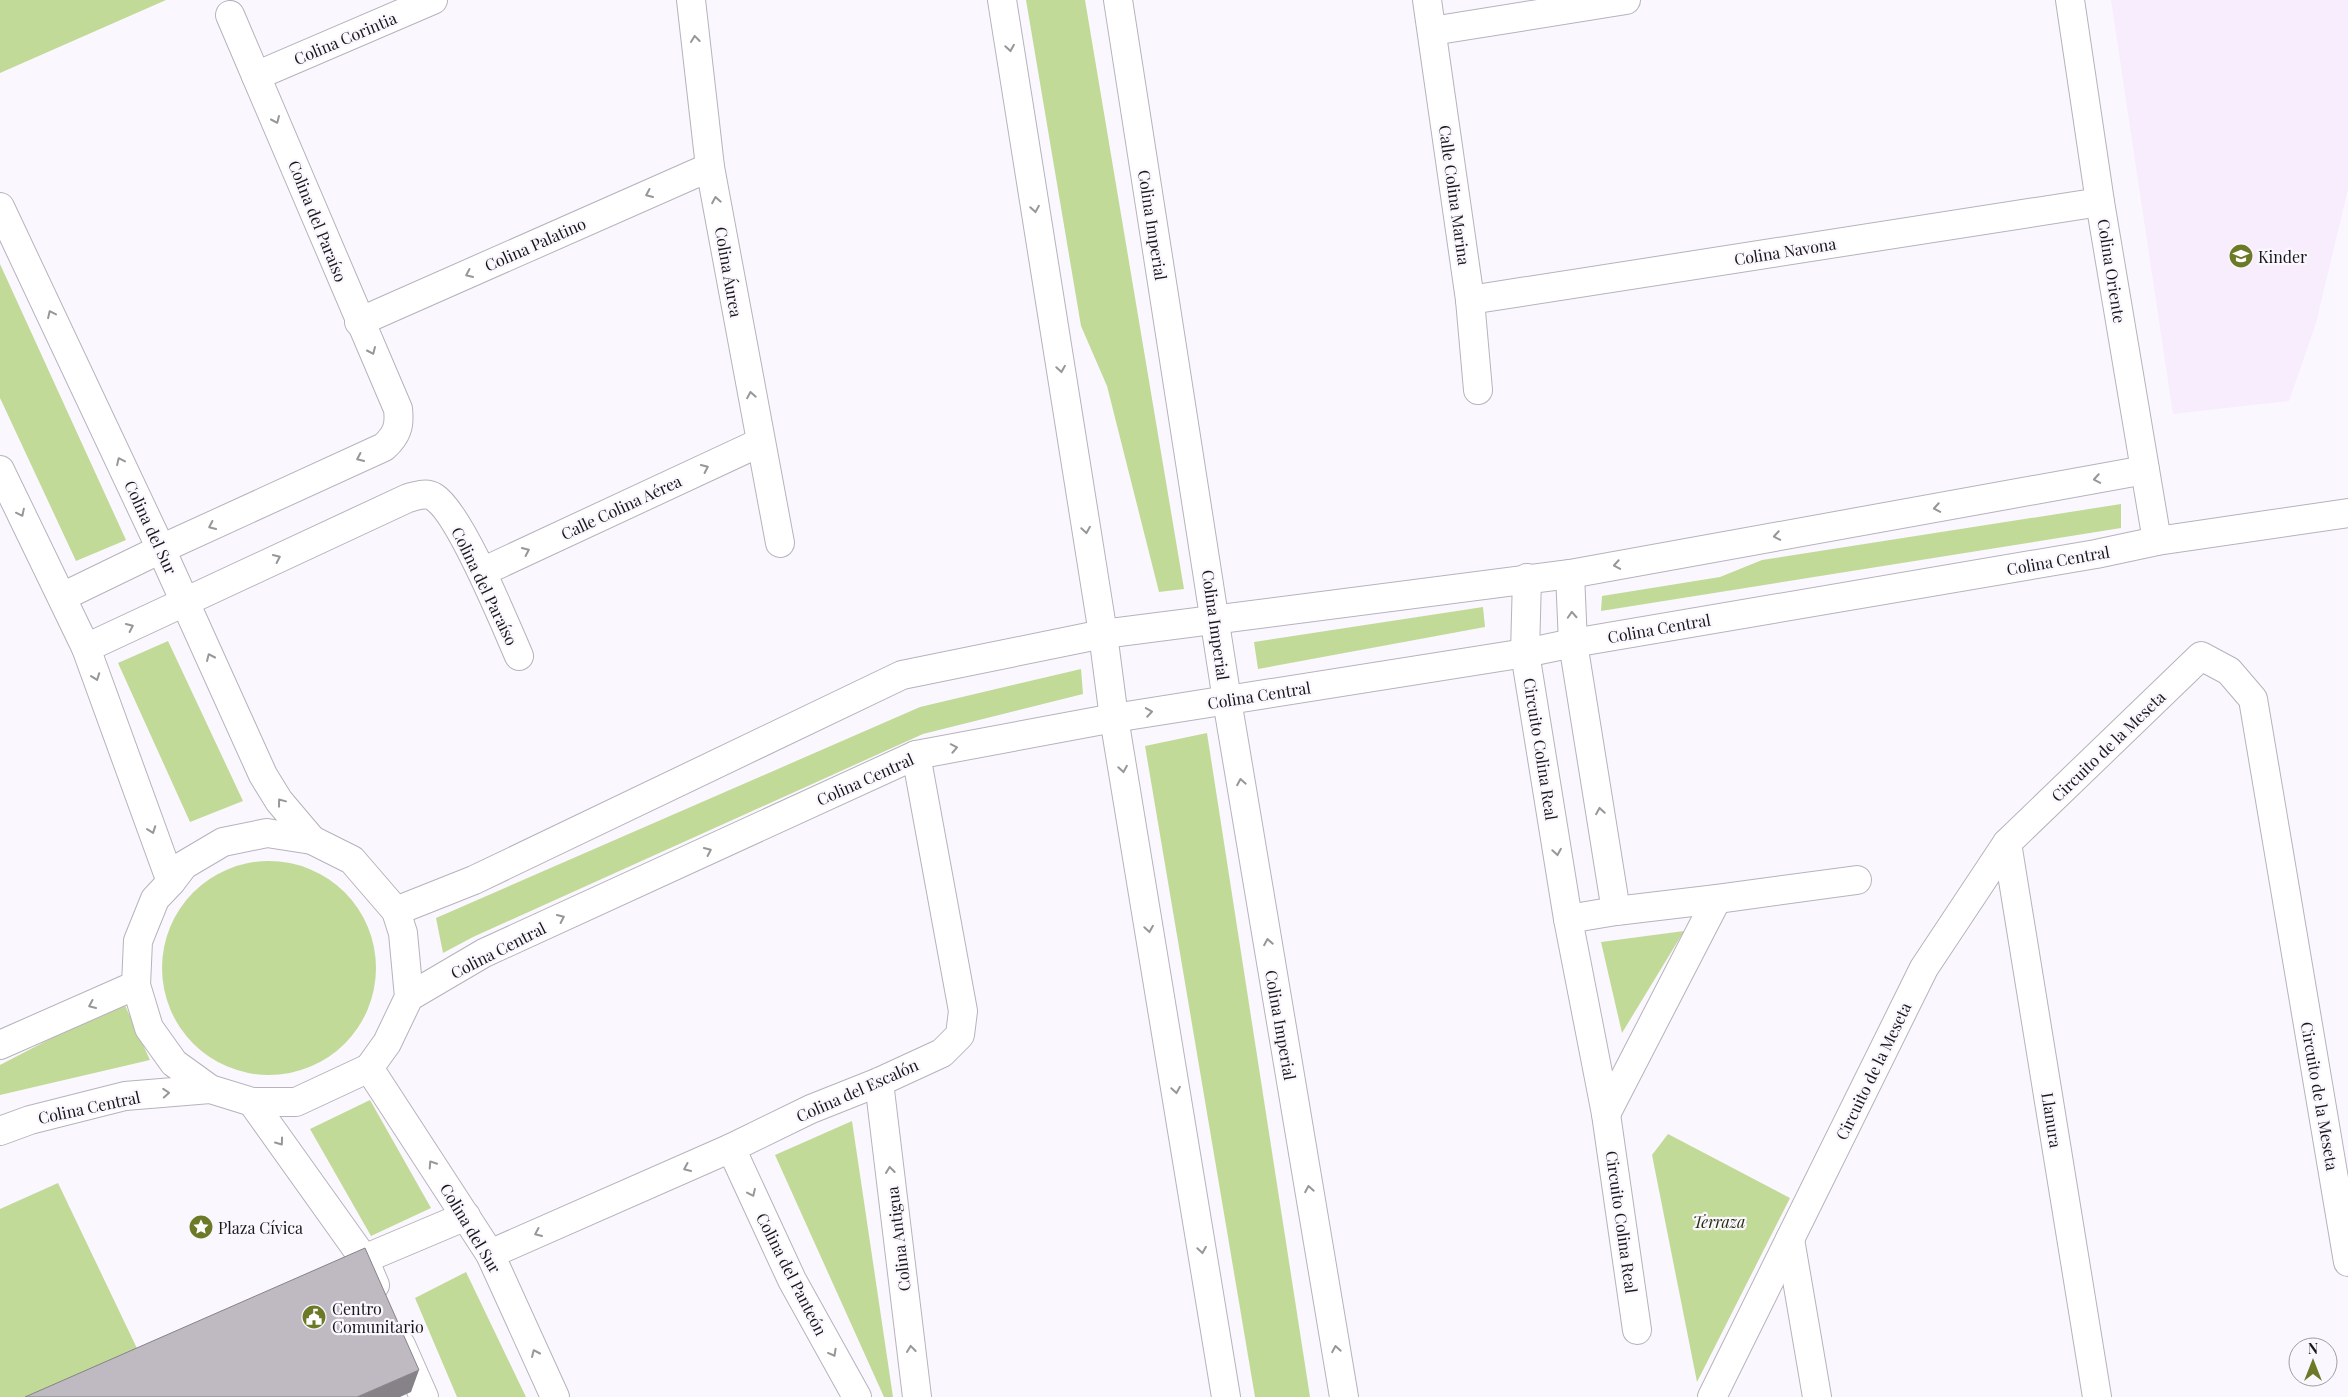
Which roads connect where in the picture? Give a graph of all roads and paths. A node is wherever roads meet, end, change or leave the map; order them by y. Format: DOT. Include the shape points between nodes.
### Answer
graph roads {
  1 [pos="433,0"];
  2 [pos="691,0"];
  3 [pos="1002,0"];
  4 [pos="1118,0"];
  5 [pos="1427,0"];
  6 [pos="1626,0"];
  7 [pos="2070,0"];
  8 [pos="230,15"];
  9 [pos="1432,30"];
  10 [pos="256,76"];
  11 [pos="710,167"];
  12 [pos="2100,202"];
  13 [pos="0,207"];
  14 [pos="1470,300"];
  15 [pos="360,322"];
  16 [pos="1478,390"];
  17 [pos="760,443"];
  18 [pos="0,470"];
  19 [pos="2145,470"];
  20 [pos="2348,514"];
  21 [pos="2157,541"];
  22 [pos="780,543"];
  23 [pos="161,549"];
  24 [pos="482,572"];
  25 [pos="1570,574"];
  26 [pos="1527,578"];
  27 [pos="62,597"];
  28 [pos="184,601"];
  29 [pos="1216,619"];
  30 [pos="1103,634"];
  31 [pos="1573,643"];
  32 [pos="86,648"];
  33 [pos="1526,652"];
  34 [pos="519,656"];
  35 [pos="1227,700"];
  36 [pos="1114,718"];
  37 [pos="916,755"];
  38 [pos="312,840"];
  39 [pos="2007,843"];
  40 [pos="1857,880"];
  41 [pos="171,882"];
  42 [pos="1717,899"];
  43 [pos="396,911"];
  44 [pos="1616,911"];
  45 [pos="1568,919"];
  46 [pos="136,985"];
  47 [pos="409,997"];
  48 [pos="0,1045"];
  49 [pos="370,1068"];
  50 [pos="879,1082"];
  51 [pos="210,1090"];
  52 [pos="252,1102"];
  53 [pos="1606,1114"];
  54 [pos="0,1131"];
  55 [pos="732,1148"];
  56 [pos="466,1216"];
  57 [pos="1790,1239"];
  58 [pos="490,1254"];
  59 [pos="364,1259"];
  60 [pos="2348,1262"];
  61 [pos="1637,1330"];
  62 [pos="424,1397"];
  63 [pos="555,1397"];
  64 [pos="856,1397"];
  65 [pos="917,1397"];
  66 [pos="1226,1397"];
  67 [pos="1344,1397"];
  68 [pos="1712,1397"];
  69 [pos="1817,1397"];
  70 [pos="2097,1397"];
  1 -- 10 [label="street, Colina Corintia"];
  11 -- 2 [label="street, Colina Áurea, one-way"];
  3 -- 30 [label="street, one-way"];
  4 -- 29 [label="street, Colina Imperial"];
  5 -- 9 [label="street, Calle Colina Marina"];
  6 -- 9 [label="street"];
  7 -- 12 [label="street, Colina Oriente"];
  8 -- 10 [label="street, Colina del Paraíso"];
  9 -- 14 [label="street, Calle Colina Marina"];
  10 -- 15 [label="street, Colina del Paraíso, one-way"];
  11 -- 15 [label="street, Colina Palatino, one-way"];
  17 -- 11 [label="street, Colina Áurea, one-way"];
  12 -- 14 [label="street, Colina Navona"];
  12 -- 19 [label="street, Colina Oriente"];
  23 -- 13 [label="street, Colina del Sur, one-way"];
  14 -- 16 [label="street, Calle Colina Marina"];
  15 -- 23 [label="street, Colina del Paraíso, one-way" via="398,408 398,430 393,439 384,447"];
  17 -- 22 [label="street, Colina Áurea"];
  24 -- 17 [label="street, Calle Colina Aérea, one-way"];
  18 -- 27 [label="street, one-way"];
  19 -- 21 [label="street, Colina Oriente"];
  19 -- 25 [label="street, one-way"];
  20 -- 21 [label="street, Colina Central"];
  21 -- 31 [label="street, Colina Central"];
  23 -- 27 [label="street"];
  23 -- 28 [label="street, Colina del Sur"];
  28 -- 24 [label="street, Colina del Paraíso, one-way" via="420,494 432,495 448,510"];
  24 -- 34 [label="street, Colina del Paraíso"];
  25 -- 26 [label="street"];
  31 -- 25 [label="street, one-way"];
  26 -- 29 [label="street"];
  26 -- 33 [label="street, Circuito Colina Real"];
  27 -- 32 [label="street"];
  32 -- 28 [label="street, one-way"];
  38 -- 28 [label="street, Colina del Sur, one-way" via="279,801 263,775"];
  29 -- 30 [label="street"];
  29 -- 35 [label="street, Colina Imperial"];
  30 -- 36 [label="street"];
  30 -- 43 [label="street" via="902,674 474,880"];
  31 -- 33 [label="street, Colina Central"];
  44 -- 31 [label="street, one-way"];
  32 -- 41 [label="street, one-way"];
  33 -- 35 [label="street, Colina Central"];
  33 -- 45 [label="street, Circuito Colina Real, one-way"];
  36 -- 35 [label="street, Colina Central, one-way"];
  67 -- 35 [label="street, Colina Imperial, one-way"];
  37 -- 36 [label="street, Colina Central, one-way"];
  36 -- 66 [label="street, one-way"];
  47 -- 37 [label="street, Colina Central, one-way" via="484,953"];
  37 -- 50 [label="street, Colina del Escalón" via="963,1012 960,1035 942,1053"];
  38 -- 41 [label="street" via="267,833 223,842 184,865"];
  38 -- 43 [label="street" via="352,860"];
  39 -- 57 [label="street, Circuito de la Meseta" via="1924,968"];
  39 -- 60 [label="street, Circuito de la Meseta" via="2201,656 2229,671 2253,699"];
  39 -- 70 [label="street, Llanura"];
  40 -- 42 [label="street"];
  41 -- 46 [label="street" via="155,899 138,940"];
  42 -- 44 [label="street"];
  42 -- 53 [label="street"];
  43 -- 47 [label="street" via="403,933"];
  44 -- 45 [label="street"];
  45 -- 53 [label="street, Circuito Colina Real"];
  46 -- 48 [label="street, one-way"];
  46 -- 51 [label="street" via="149,1028 174,1063"];
  47 -- 49 [label="street" via="387,1043"];
  49 -- 52 [label="street" via="296,1102"];
  56 -- 49 [label="street, Colina del Sur, one-way"];
  50 -- 55 [label="street, Colina del Escalón" via="811,1109"];
  65 -- 50 [label="street, Colina Antigua, one-way"];
  51 -- 52 [label="street"];
  54 -- 51 [label="street, Colina Central, one-way" via="30,1120 125,1096"];
  52 -- 59 [label="street, one-way"];
  53 -- 61 [label="street, Circuito Colina Real"];
  55 -- 58 [label="street, Colina del Escalón, one-way"];
  55 -- 64 [label="street, Colina del Panteón, one-way" via="792,1280"];
  56 -- 58 [label="street, Colina del Sur"];
  56 -- 59 [label="street"];
  57 -- 68 [label="street, Circuito de la Meseta"];
  57 -- 69 [label="street"];
  63 -- 58 [label="street, Colina del Sur, one-way"];
  59 -- 62 [label="street"];
}
